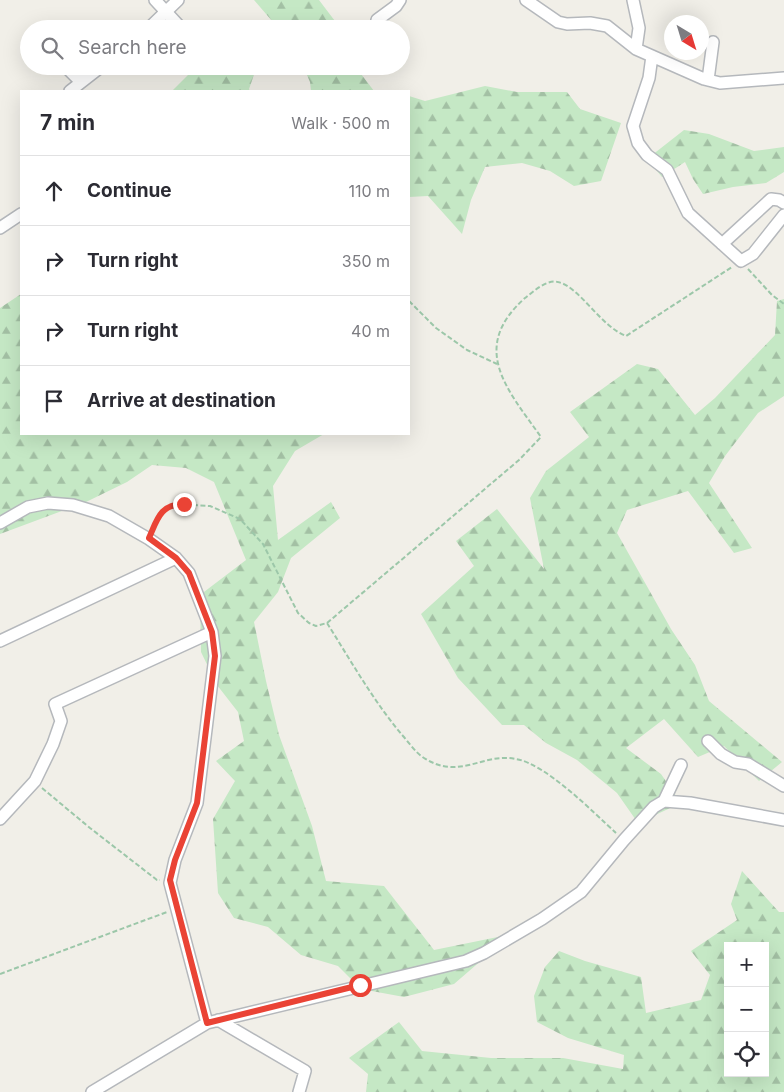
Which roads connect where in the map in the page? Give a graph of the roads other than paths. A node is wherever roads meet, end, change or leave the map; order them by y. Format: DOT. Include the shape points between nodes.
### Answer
graph roads {
  1 [pos="154,0"];
  2 [pos="178,0"];
  3 [pos="400,0"];
  4 [pos="526,0"];
  5 [pos="633,0"];
  6 [pos="165,11"];
  7 [pos="156,20"];
  8 [pos="174,20"];
  9 [pos="377,20"];
  10 [pos="713,42"];
  11 [pos="636,49"];
  12 [pos="652,56"];
  13 [pos="74,75"];
  14 [pos="90,75"];
  15 [pos="784,78"];
  16 [pos="708,80"];
  17 [pos="81,82"];
  18 [pos="71,90"];
  19 [pos="784,203"];
  20 [pos="20,215"];
  21 [pos="784,215"];
  22 [pos="0,228"];
  23 [pos="722,244"];
  24 [pos="0,523"];
  25 [pos="176,558"];
  26 [pos="212,632"];
  27 [pos="0,640"];
  28 [pos="708,741"];
  29 [pos="681,765"];
  30 [pos="784,786"];
  31 [pos="664,802"];
  32 [pos="0,819"];
  33 [pos="784,820"];
  34 [pos="212,1021"];
  35 [pos="92,1092"];
  36 [pos="299,1092"];
  1 -- 6 [label="street"];
  2 -- 6 [label="street"];
  3 -- 9 [label="street"];
  4 -- 11 [label="street" via="558,22 607,26"];
  5 -- 11 [label="street" via="639,28"];
  6 -- 7 [label="street"];
  6 -- 8 [label="street"];
  10 -- 16 [label="street"];
  11 -- 12 [label="street"];
  12 -- 16 [label="street"];
  12 -- 23 [label="street" via="649,78 633,126 638,144 667,170 688,213"];
  13 -- 17 [label="street"];
  14 -- 17 [label="street"];
  15 -- 16 [label="street" via="720,83"];
  17 -- 18 [label="street"];
  19 -- 23 [label="street" via="771,199"];
  20 -- 22 [label="street"];
  21 -- 23 [label="street" via="753,254 742,261"];
  24 -- 25 [label="street" via="28,507 48,503 73,505 109,516 149,538"];
  25 -- 26 [label="street" via="189,573"];
  25 -- 27 [label="street"];
  26 -- 32 [label="street" via="55,704 61,721 53,744 35,780"];
  26 -- 34 [label="street" via="215,656 197,803 170,880"];
  28 -- 30 [label="street" via="721,754 735,762 748,764"];
  29 -- 31 [label="street"];
  31 -- 33 [label="street" via="690,803"];
  31 -- 34 [label="street" via="654,807 581,892 484,953 466,961"];
  34 -- 35 [label="street"];
  34 -- 36 [label="street" via="305,1071"];
}
